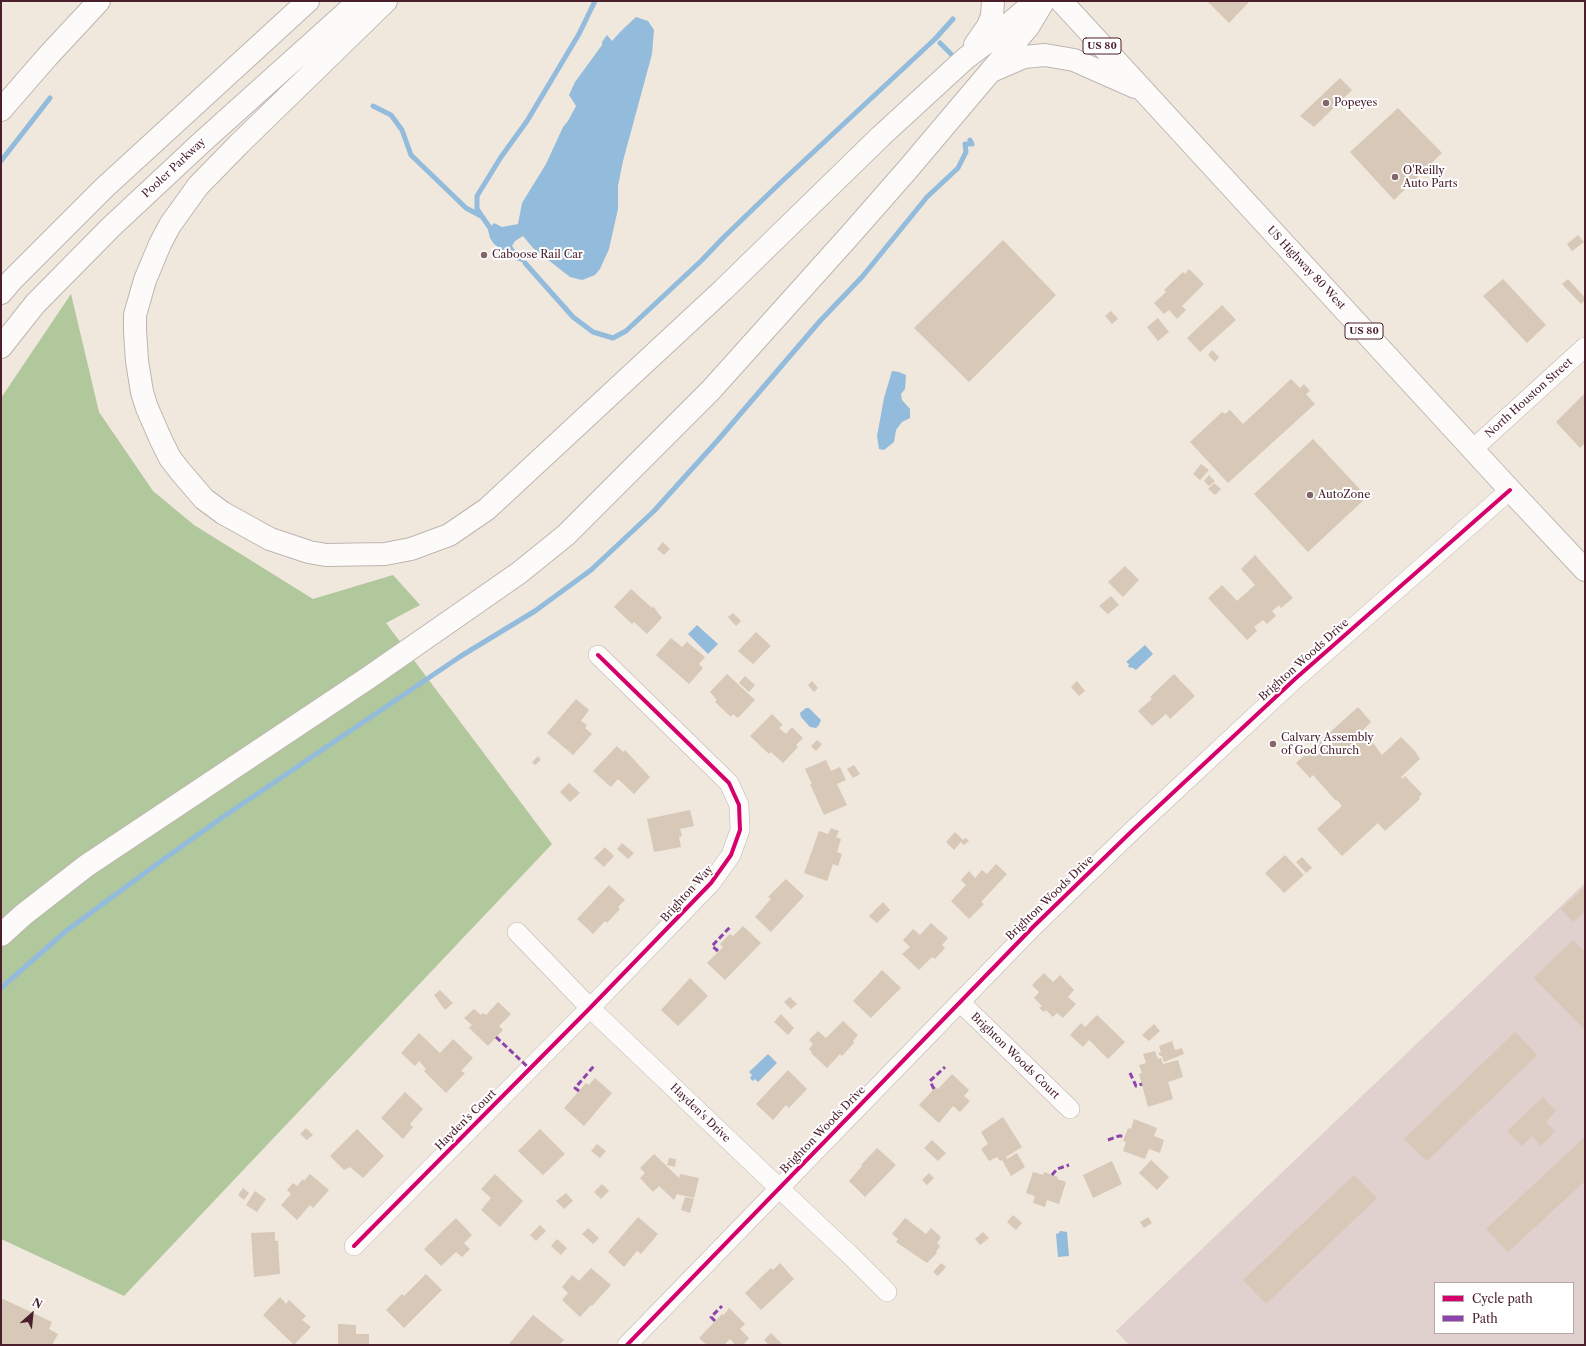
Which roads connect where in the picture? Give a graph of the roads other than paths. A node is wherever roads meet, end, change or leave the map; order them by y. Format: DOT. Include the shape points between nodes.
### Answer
graph roads {
  1 [pos="99,1"];
  2 [pos="308,1"];
  3 [pos="359,1"];
  4 [pos="386,1"];
  5 [pos="993,1"];
  6 [pos="1036,1"];
  7 [pos="1044,1"];
  8 [pos="1061,1"];
  9 [pos="966,58"];
  10 [pos="991,71"];
  11 [pos="1143,91"];
  12 [pos="1,110"];
  13 [pos="1,293"];
  14 [pos="1,347"];
  15 [pos="1585,347"];
  16 [pos="1473,449"];
  17 [pos="1510,490"];
  18 [pos="1585,570"];
  19 [pos="598,655"];
  20 [pos="517,932"];
  21 [pos="1,935"];
  22 [pos="960,1002"];
  23 [pos="590,1008"];
  24 [pos="1070,1109"];
  25 [pos="779,1188"];
  26 [pos="354,1246"];
  27 [pos="887,1292"];
  28 [pos="628,1345"];
  1 -- 12 [label="main road"];
  2 -- 13 [label="main road" via="104,188"];
  3 -- 14 [label="main road, Pooler Parkway" via="111,227 35,304"];
  4 -- 9 [label="main road" via="198,186 170,225 160,244 145,280 135,315 137,361 142,392 161,440 180,472 204,499 223,513 270,539 326,555 385,554 411,549 449,535 487,509 723,290 881,136"];
  5 -- 9 [label="main road" via="988,26"];
  6 -- 9 [label="main road"];
  7 -- 10 [label="main road" via="1028,27"];
  8 -- 11 [label="main road, US Highway 80 West / US 80"];
  10 -- 11 [label="main road" via="1024,57 1045,55 1074,60"];
  10 -- 21 [label="main road" via="908,169 711,390 566,535 520,573 368,678 86,866"];
  11 -- 16 [label="main road, US Highway 80 West / US 80"];
  15 -- 16 [label="street, North Houston Street"];
  16 -- 17 [label="main road, US Highway 80 West / US 80"];
  17 -- 18 [label="main road, US Highway 80 West / US 80"];
  17 -- 22 [label="street, Brighton Woods Drive" via="1295,679 1133,830"];
  19 -- 23 [label="street, Brighton Way" via="729,783 740,805 740,830 731,855 711,883"];
  20 -- 23 [label="street, Hayden's Drive"];
  22 -- 24 [label="street, Brighton Woods Court"];
  22 -- 25 [label="street, Brighton Woods Drive"];
  23 -- 25 [label="street, Hayden's Drive"];
  23 -- 26 [label="street, Hayden's Court"];
  25 -- 27 [label="street, Hayden's Drive"];
  25 -- 28 [label="street, Brighton Woods Drive"];
}
